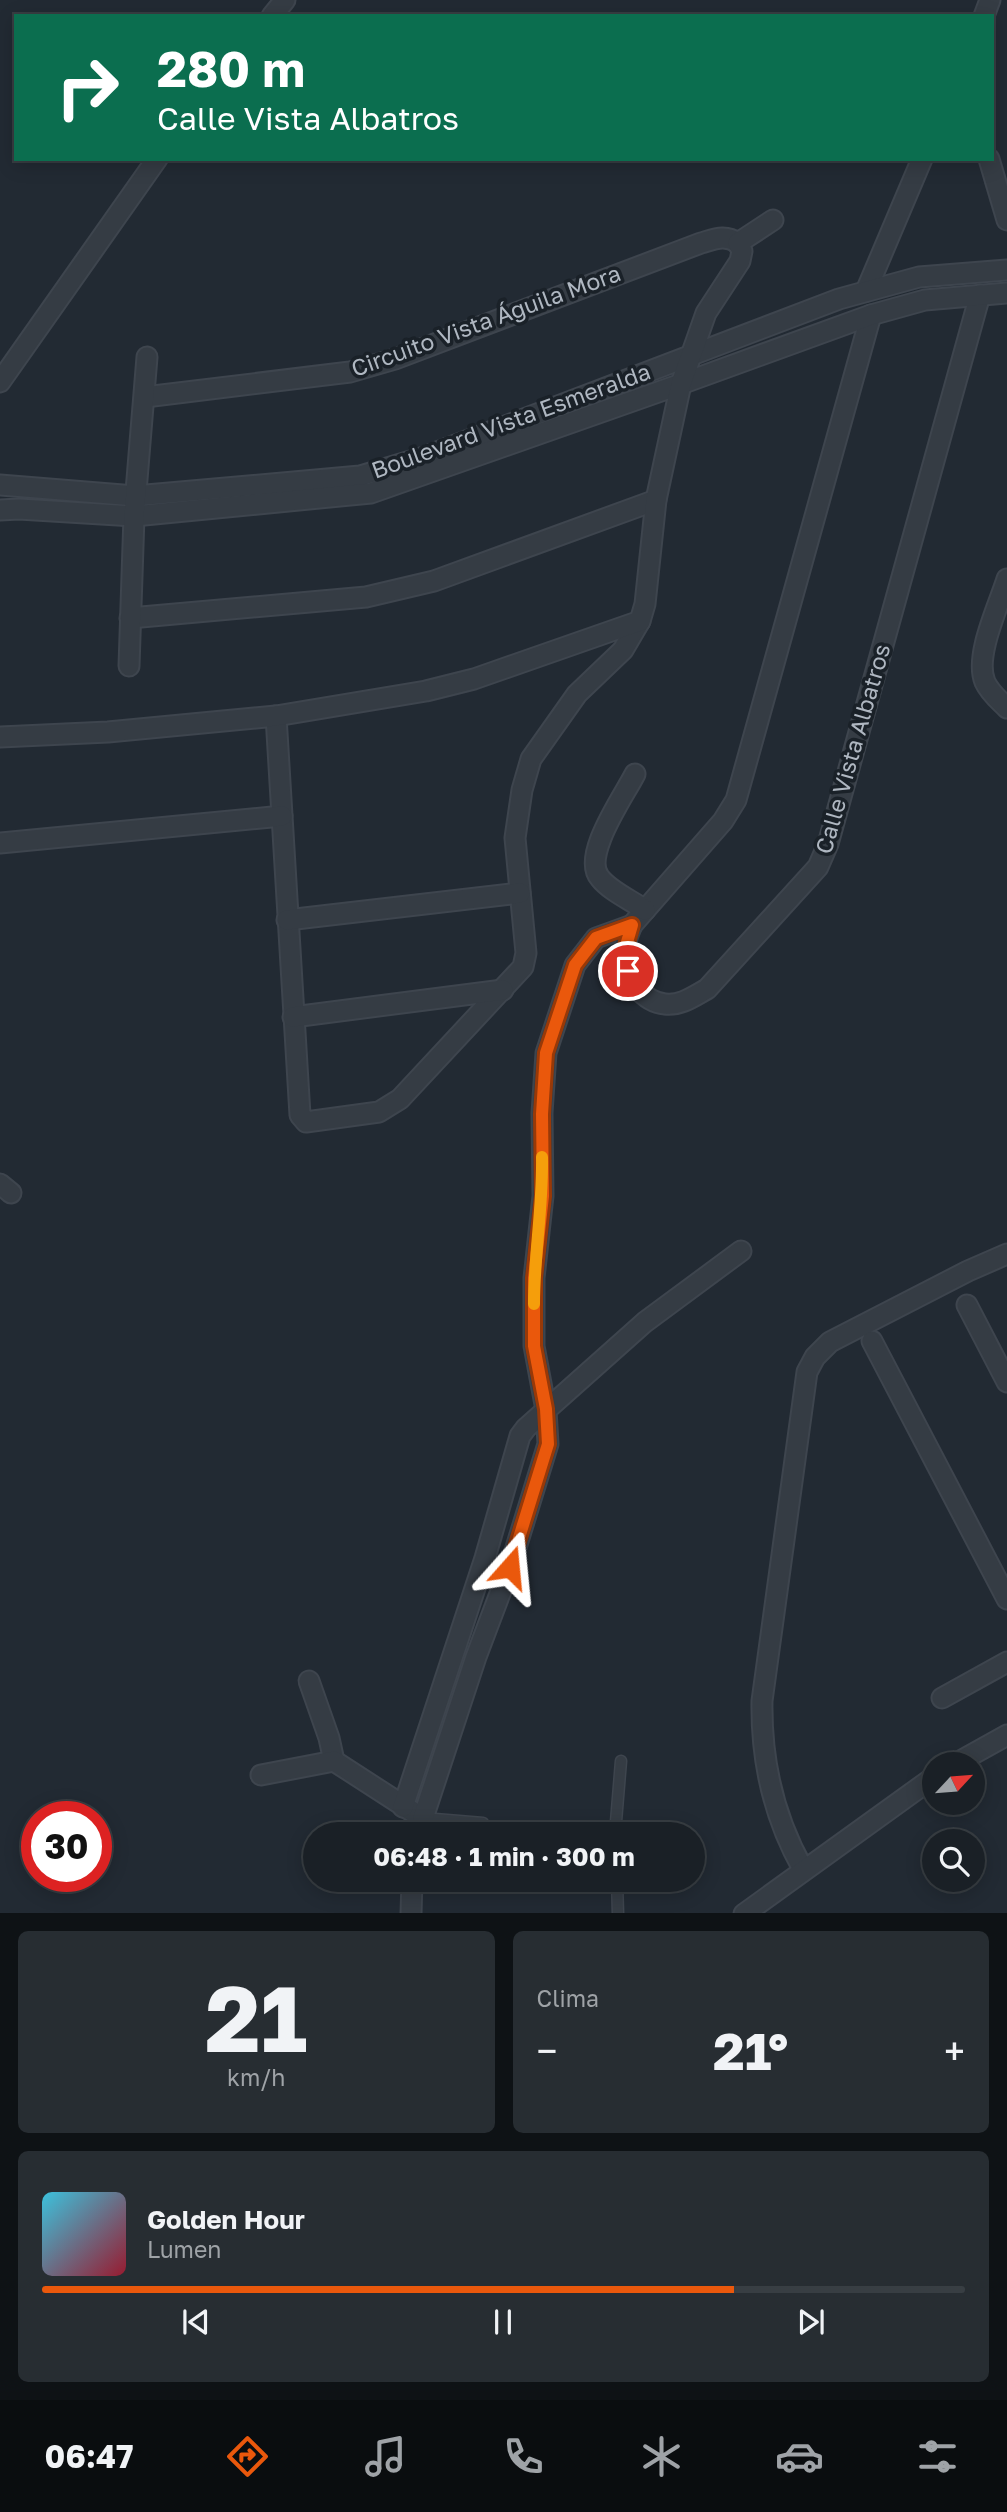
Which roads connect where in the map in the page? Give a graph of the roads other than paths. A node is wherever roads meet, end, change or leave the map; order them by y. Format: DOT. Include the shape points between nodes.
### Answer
graph roads {
  1 [pos="285,0"];
  2 [pos="274,14"];
  3 [pos="157,161"];
  4 [pos="921,161"];
  5 [pos="990,161"];
  6 [pos="773,220"];
  7 [pos="1007,220"];
  8 [pos="738,243"];
  9 [pos="1007,270"];
  10 [pos="866,290"];
  11 [pos="1007,293"];
  12 [pos="980,295"];
  13 [pos="871,314"];
  14 [pos="690,355"];
  15 [pos="148,357"];
  16 [pos="0,382"];
  17 [pos="681,384"];
  18 [pos="145,397"];
  19 [pos="0,485"];
  20 [pos="135,496"];
  21 [pos="656,500"];
  22 [pos="0,510"];
  23 [pos="134,516"];
  24 [pos="1007,579"];
  25 [pos="130,618"];
  26 [pos="640,621"];
  27 [pos="130,666"];
  28 [pos="1007,708"];
  29 [pos="276,716"];
  30 [pos="0,737"];
  31 [pos="635,775"];
  32 [pos="282,816"];
  33 [pos="0,843"];
  34 [pos="520,893"];
  35 [pos="638,917"];
  36 [pos="287,920"];
  37 [pos="503,990"];
  38 [pos="293,1017"];
  39 [pos="741,1251"];
  40 [pos="1007,1254"];
  41 [pos="967,1305"];
  42 [pos="872,1341"];
  43 [pos="1007,1382"];
  44 [pos="546,1409"];
  45 [pos="1007,1599"];
  46 [pos="1007,1662"];
  47 [pos="309,1681"];
  48 [pos="942,1698"];
  49 [pos="1007,1735"];
  50 [pos="977,1752"];
  51 [pos="334,1761"];
  52 [pos="621,1761"];
  53 [pos="261,1775"];
  54 [pos="922,1785"];
  55 [pos="403,1807"];
  56 [pos="417,1822"];
  57 [pos="422,1822"];
  58 [pos="616,1822"];
  59 [pos="803,1869"];
  60 [pos="412,1892"];
  61 [pos="617,1892"];
  62 [pos="411,1913"];
  63 [pos="618,1913"];
  64 [pos="744,1913"];
  1 -- 2 [label="street"];
  3 -- 16 [label="street"];
  4 -- 10 [label="street"];
  5 -- 7 [label="street"];
  6 -- 8 [label="street"];
  8 -- 14 [label="street" via="740,261 705,313"];
  8 -- 18 [label="street, Circuito Vista Águila Mora" via="722,237 701,243 350,372"];
  9 -- 10 [label="street, Boulevard Vista Esmeralda" via="919,277"];
  10 -- 14 [label="street, Boulevard Vista Esmeralda"];
  11 -- 12 [label="street, Boulevard Vista Esmeralda"];
  12 -- 13 [label="street, Boulevard Vista Esmeralda" via="925,300"];
  12 -- 35 [label="street, Calle Vista Albatros" via="818,867 707,989 684,1002 666,1004 649,999 636,987 623,956"];
  13 -- 17 [label="street, Boulevard Vista Esmeralda"];
  13 -- 35 [label="street, Calle Vista Albatros" via="736,800 723,821"];
  14 -- 17 [label="street"];
  14 -- 20 [label="street, Boulevard Vista Esmeralda" via="424,457 360,476"];
  15 -- 18 [label="street"];
  17 -- 21 [label="street"];
  17 -- 23 [label="street, Boulevard Vista Esmeralda" via="371,493"];
  18 -- 20 [label="street"];
  19 -- 20 [label="street, Boulevard Vista Esmeralda"];
  20 -- 23 [label="street"];
  21 -- 25 [label="street" via="433,581 380,594"];
  21 -- 26 [label="street"];
  22 -- 23 [label="street, Boulevard Vista Esmeralda"];
  23 -- 25 [label="street"];
  24 -- 28 [label="street" via="982,666 989,690"];
  25 -- 27 [label="street"];
  26 -- 29 [label="street" via="474,679"];
  26 -- 34 [label="street" via="623,650 577,694 531,759 515,838"];
  29 -- 30 [label="street"];
  29 -- 32 [label="street"];
  31 -- 35 [label="street" via="597,845 594,867"];
  32 -- 33 [label="street"];
  32 -- 36 [label="street"];
  34 -- 36 [label="street"];
  34 -- 37 [label="street" via="526,953 523,967"];
  35 -- 44 [label="street" via="596,938 575,965 546,1053 543,1196 534,1278 534,1346"];
  36 -- 38 [label="street"];
  37 -- 38 [label="street"];
  37 -- 38 [label="street" via="390,1107 306,1122 299,1115"];
  39 -- 44 [label="street" via="645,1322"];
  40 -- 59 [label="street" via="831,1342 807,1372 762,1701 770,1789 786,1839"];
  41 -- 43 [label="street"];
  42 -- 45 [label="street"];
  44 -- 55 [label="street" via="520,1436"];
  44 -- 57 [label="street" via="548,1444 543,1466"];
  46 -- 48 [label="street"];
  47 -- 51 [label="street"];
  49 -- 50 [label="street"];
  51 -- 53 [label="street"];
  51 -- 55 [label="street"];
  52 -- 58 [label="lane"];
  54 -- 59 [label="street"];
  55 -- 56 [label="street"];
  59 -- 64 [label="street"];
  60 -- 62 [label="street"];
  61 -- 63 [label="lane"];
}
